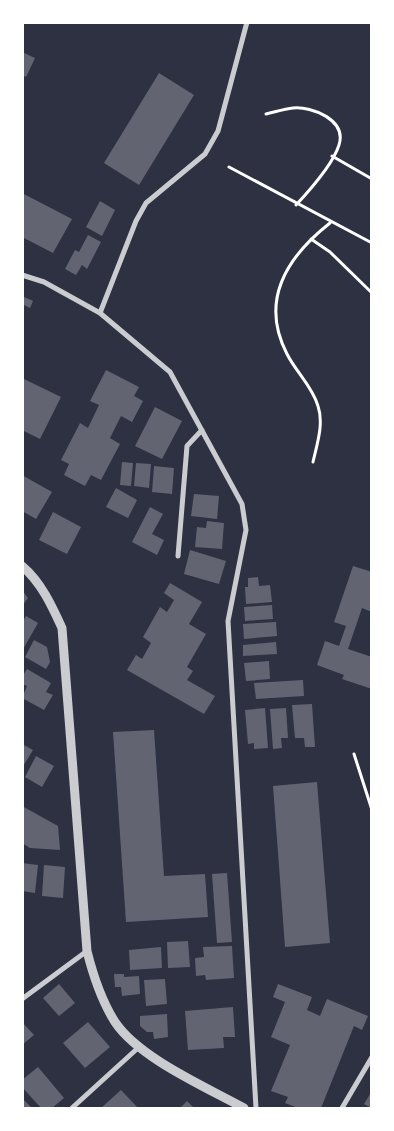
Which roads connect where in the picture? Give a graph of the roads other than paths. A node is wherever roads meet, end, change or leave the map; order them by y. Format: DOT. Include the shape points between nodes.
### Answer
graph roads {
  1 [pos="247,22"];
  2 [pos="22,275"];
  3 [pos="100,313"];
  4 [pos="202,430"];
  5 [pos="178,556"];
  6 [pos="22,566"];
  7 [pos="87,950"];
  8 [pos="22,999"];
  9 [pos="138,1047"];
  10 [pos="372,1057"];
  11 [pos="72,1108"];
  12 [pos="244,1108"];
  13 [pos="256,1108"];
  14 [pos="342,1108"];
  1 -- 3 [label="street" via="218,131 205,154 146,203"];
  2 -- 3 [label="street" via="44,282"];
  3 -- 4 [label="street" via="170,372"];
  4 -- 5 [label="street" via="187,446"];
  4 -- 13 [label="street" via="242,504 246,530 228,621"];
  6 -- 7 [label="street" via="50,602 62,628"];
  7 -- 8 [label="street"];
  7 -- 9 [label="street" via="94,980 115,1022"];
  9 -- 11 [label="street"];
  9 -- 12 [label="street"];
  10 -- 14 [label="street"];
}
